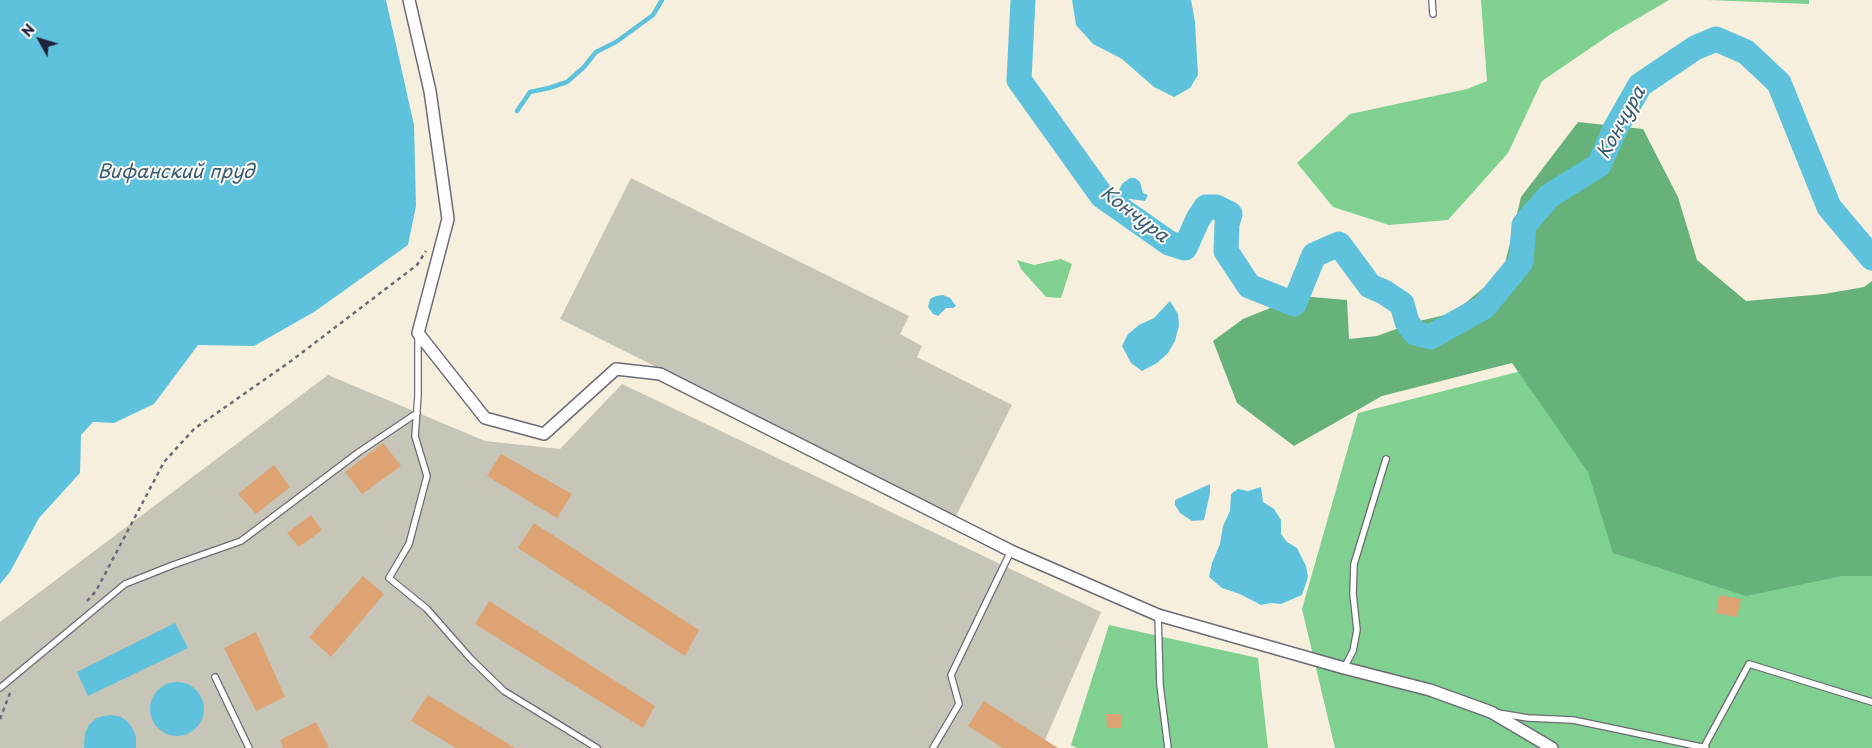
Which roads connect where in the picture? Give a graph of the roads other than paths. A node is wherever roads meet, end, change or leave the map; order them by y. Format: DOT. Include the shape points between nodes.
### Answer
graph roads {
  1 [pos="409,0"];
  2 [pos="1432,0"];
  3 [pos="1433,14"];
  4 [pos="418,333"];
  5 [pos="417,412"];
  6 [pos="1386,458"];
  7 [pos="1011,551"];
  8 [pos="1158,614"];
  9 [pos="1344,668"];
  10 [pos="215,676"];
  11 [pos="0,688"];
  12 [pos="1872,702"];
  13 [pos="1492,712"];
  14 [pos="1705,747"];
  15 [pos="249,748"];
  16 [pos="597,748"];
  17 [pos="933,748"];
  18 [pos="1168,748"];
  19 [pos="1552,748"];
  1 -- 4 [label="street" via="430,92 448,219"];
  2 -- 3 [label="lane"];
  4 -- 5 [label="lane"];
  4 -- 7 [label="street" via="485,418 544,434 616,369 660,374"];
  5 -- 11 [label="lane" via="241,541 125,584"];
  5 -- 16 [label="lane" via="415,436 427,476 409,544 389,578 427,609 471,659 504,690"];
  6 -- 9 [label="lane" via="1354,564 1357,630 1353,651"];
  7 -- 8 [label="street"];
  7 -- 17 [label="lane" via="951,675 959,704"];
  8 -- 9 [label="street"];
  8 -- 18 [label="lane" via="1160,685"];
  9 -- 13 [label="street" via="1430,690"];
  10 -- 15 [label="lane"];
  12 -- 14 [label="lane" via="1749,664"];
  13 -- 14 [label="lane" via="1573,720"];
  13 -- 19 [label="street"];
}
